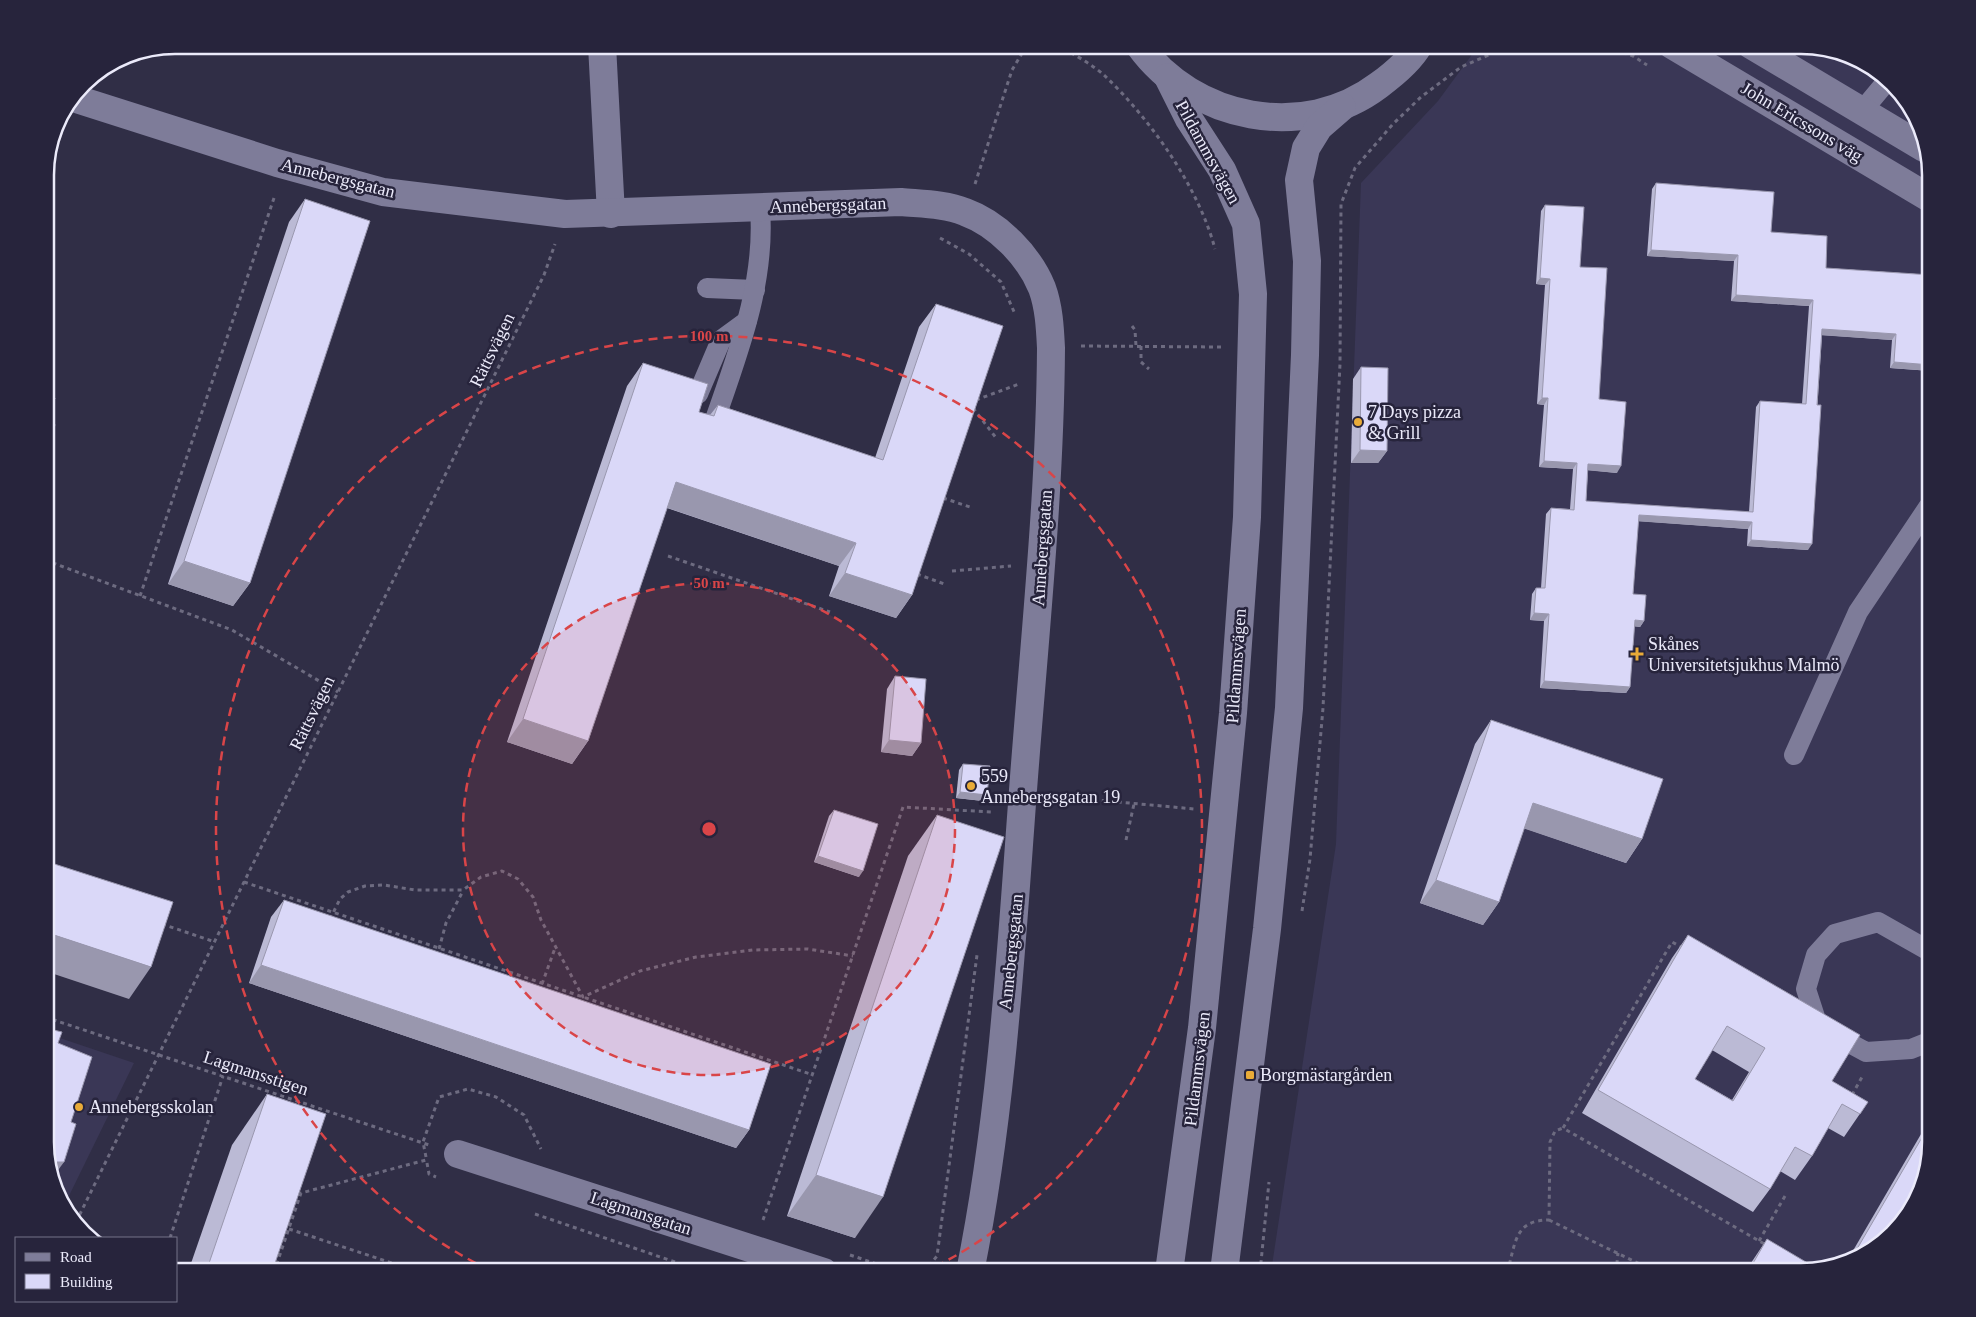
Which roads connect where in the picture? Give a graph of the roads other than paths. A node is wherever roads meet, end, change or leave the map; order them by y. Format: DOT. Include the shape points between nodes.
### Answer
graph roads {
  1 [pos="602,54"];
  2 [pos="1147,54"];
  3 [pos="1414,54"];
  4 [pos="1687,54"];
  5 [pos="1766,54"];
  6 [pos="1168,77"];
  7 [pos="1883,86"];
  8 [pos="80,100"];
  9 [pos="1342,107"];
  10 [pos="1862,111"];
  11 [pos="1918,145"];
  12 [pos="1922,194"];
  13 [pos="760,208"];
  14 [pos="611,214"];
  15 [pos="707,288"];
  16 [pos="755,290"];
  17 [pos="747,321"];
  18 [pos="698,394"];
  19 [pos="711,431"];
  20 [pos="1922,516"];
  21 [pos="1794,754"];
  22 [pos="1922,947"];
  23 [pos="1922,1044"];
  24 [pos="458,1154"];
  25 [pos="796,1263"];
  26 [pos="971,1263"];
  27 [pos="1170,1263"];
  28 [pos="1225,1263"];
  1 -- 14 [label="main road"];
  2 -- 6 [label="main road, Pildammsvägen"];
  3 -- 9 [label="main road, Pildammsvägen" via="1388,79"];
  4 -- 12 [label="main road, John Ericssons väg"];
  5 -- 10 [label="main road"];
  6 -- 9 [label="main road, Pildammsvägen" via="1202,100 1242,114 1303,117"];
  6 -- 27 [label="main road, Pildammsvägen" via="1222,170 1246,224 1254,294 1247,517 1233,713 1202,1028"];
  7 -- 10 [label="lane"];
  8 -- 14 [label="main road, Annebergsgatan" via="277,163 382,192 565,214"];
  9 -- 28 [label="main road, Pildammsvägen" via="1319,128 1306,148 1299,180 1307,261 1289,708 1273,874"];
  10 -- 11 [label="main road"];
  13 -- 14 [label="main road, Annebergsgatan"];
  13 -- 16 [label="lane" via="762,231"];
  13 -- 26 [label="main road, Annebergsgatan" via="901,202 937,205 966,212 1010,241 1042,288 1049,317 1051,348 1042,558 1020,858 994,1108"];
  15 -- 16 [label="lane"];
  16 -- 17 [label="lane"];
  17 -- 18 [label="lane" via="721,340"];
  17 -- 19 [label="lane"];
  20 -- 21 [label="lane" via="1858,612"];
  22 -- 23 [label="lane" via="1878,922 1835,934 1816,955 1806,989 1818,1026 1866,1052 1911,1048"];
  24 -- 25 [label="main road, Lagmansgatan"];
}
